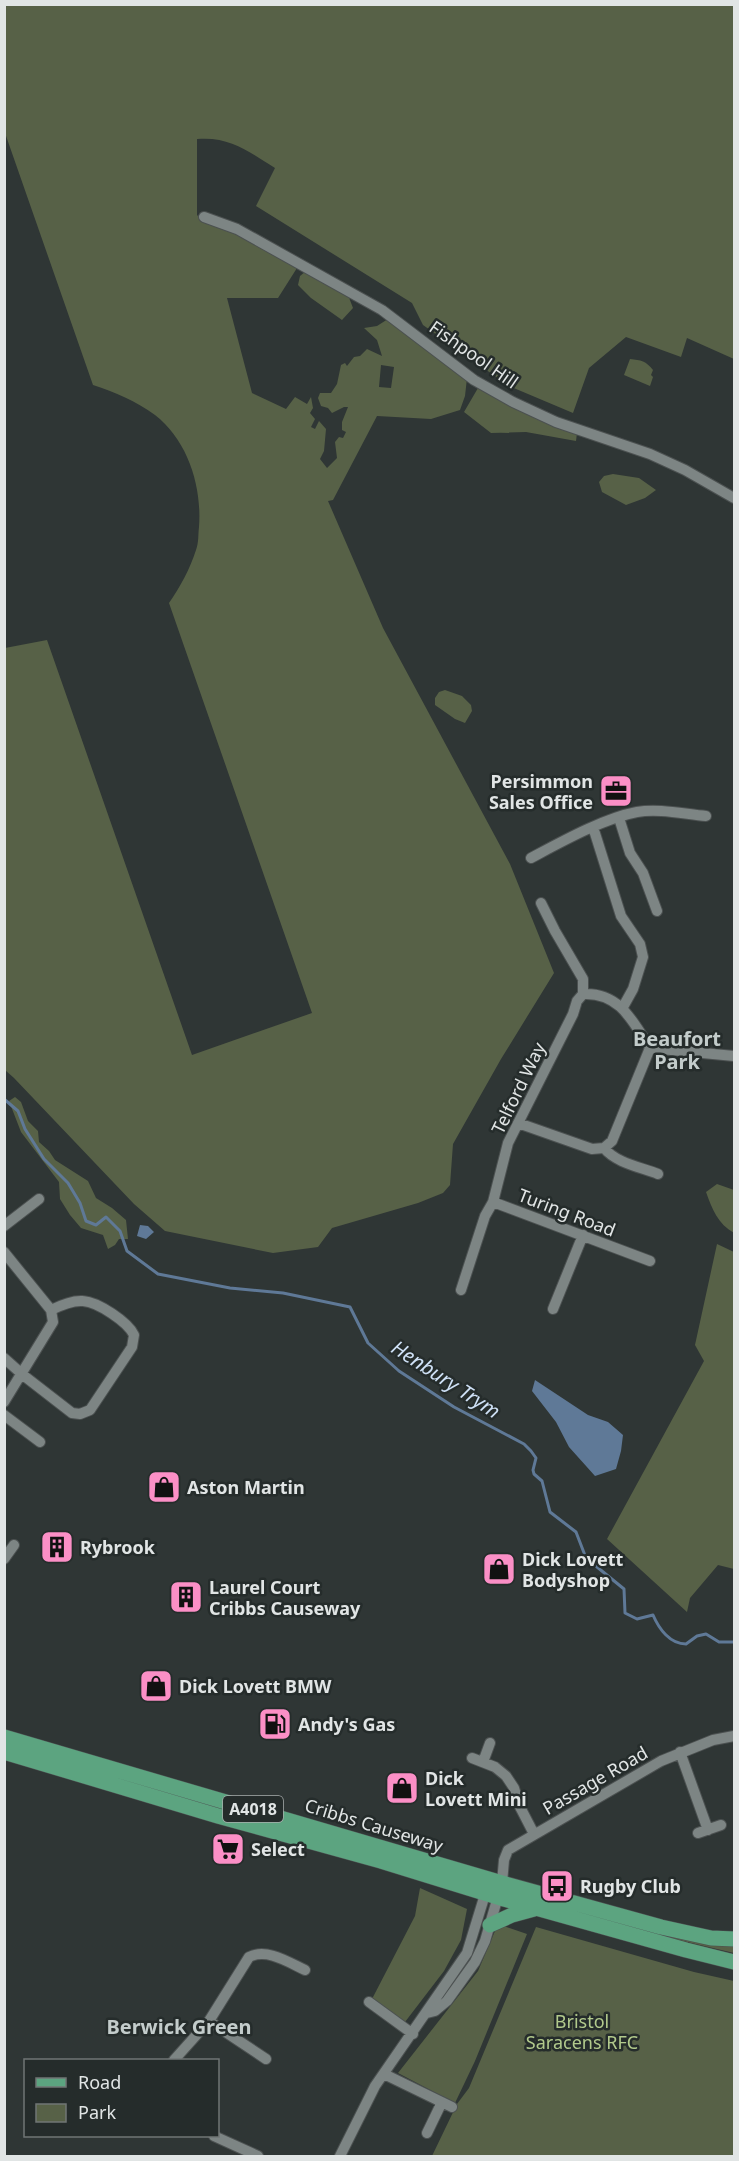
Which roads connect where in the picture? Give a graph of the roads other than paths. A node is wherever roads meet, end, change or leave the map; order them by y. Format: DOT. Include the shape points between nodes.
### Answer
graph roads {
  1 [pos="204,217"];
  2 [pos="735,498"];
  3 [pos="706,816"];
  4 [pos="619,818"];
  5 [pos="593,827"];
  6 [pos="531,858"];
  7 [pos="541,903"];
  8 [pos="657,910"];
  9 [pos="583,994"];
  10 [pos="623,1007"];
  11 [pos="650,1048"];
  12 [pos="735,1056"];
  13 [pos="518,1123"];
  14 [pos="604,1148"];
  15 [pos="658,1174"];
  16 [pos="39,1199"];
  17 [pos="493,1202"];
  18 [pos="4,1226"];
  19 [pos="583,1235"];
  20 [pos="4,1252"];
  21 [pos="650,1261"];
  22 [pos="461,1290"];
  23 [pos="553,1309"];
  24 [pos="51,1310"];
  25 [pos="4,1358"];
  26 [pos="22,1375"];
  27 [pos="4,1402"];
  28 [pos="4,1415"];
  29 [pos="40,1442"];
  30 [pos="14,1545"];
  31 [pos="4,1559"];
  32 [pos="735,1736"];
  33 [pos="4,1737"];
  34 [pos="490,1743"];
  35 [pos="4,1752"];
  36 [pos="680,1752"];
  37 [pos="721,1825"];
  38 [pos="534,1834"];
  39 [pos="493,1898"];
  40 [pos="537,1908"];
  41 [pos="735,1939"];
  42 [pos="735,1962"];
  43 [pos="305,1970"];
  44 [pos="369,2002"];
  45 [pos="427,2013"];
  46 [pos="209,2021"];
  47 [pos="413,2034"];
  48 [pos="176,2059"];
  49 [pos="266,2059"];
  50 [pos="384,2074"];
  51 [pos="427,2133"];
  52 [pos="216,2137"];
  53 [pos="258,2157"];
  54 [pos="340,2157"];
  1 -- 2 [label="street, Fishpool Hill" via="237,229 382,310 474,380 513,402 556,422 650,454"];
  3 -- 4 [label="street" via="638,812"];
  4 -- 5 [label="street"];
  4 -- 8 [label="street" via="630,853 643,873"];
  5 -- 6 [label="street"];
  5 -- 10 [label="street" via="621,916 640,944 643,957"];
  7 -- 9 [label="street" via="583,979"];
  9 -- 10 [label="street" via="594,994"];
  9 -- 13 [label="street, Telford Way"];
  10 -- 11 [label="street"];
  11 -- 12 [label="street"];
  11 -- 14 [label="street" via="612,1142"];
  13 -- 14 [label="street" via="592,1149"];
  13 -- 17 [label="street, Telford Way" via="508,1143"];
  14 -- 15 [label="street" via="620,1160"];
  16 -- 18 [label="street"];
  17 -- 19 [label="street, Turing Road"];
  17 -- 22 [label="street, Turing Road"];
  19 -- 21 [label="street, Turing Road"];
  19 -- 23 [label="street"];
  20 -- 24 [label="street"];
  24 -- 26 [label="street" via="53,1322"];
  24 -- 26 [label="street" via="81,1301 92,1302 132,1329 132,1347 86,1413 72,1413"];
  25 -- 26 [label="street"];
  26 -- 27 [label="street"];
  28 -- 29 [label="street"];
  30 -- 31 [label="street"];
  32 -- 36 [label="street, Passage Road"];
  33 -- 39 [label="main road, Cribbs Causeway / A4018"];
  34 -- 38 [label="street" via="478,1760 506,1776"];
  35 -- 39 [label="main road, Cribbs Causeway / A4018" via="381,1861"];
  36 -- 37 [label="street" via="703,1831"];
  36 -- 38 [label="street, Passage Road"];
  38 -- 39 [label="street, Passage Road" via="508,1850"];
  39 -- 40 [label="main road, Cribbs Causeway / A4018"];
  39 -- 40 [label="main road" via="512,1915"];
  39 -- 41 [label="main road, Cribbs Causeway / A4018" via="711,1938"];
  39 -- 45 [label="street" via="467,1953"];
  39 -- 45 [label="street" via="485,1941 475,1962 447,2001"];
  40 -- 42 [label="main road, Cribbs Causeway / A4018"];
  43 -- 46 [label="street" via="271,1955 257,1953 249,1957"];
  44 -- 47 [label="street"];
  45 -- 47 [label="street"];
  46 -- 48 [label="street"];
  46 -- 49 [label="street"];
  47 -- 50 [label="street"];
  50 -- 51 [label="street" via="447,2104"];
  50 -- 54 [label="street"];
  52 -- 53 [label="street"];
}
